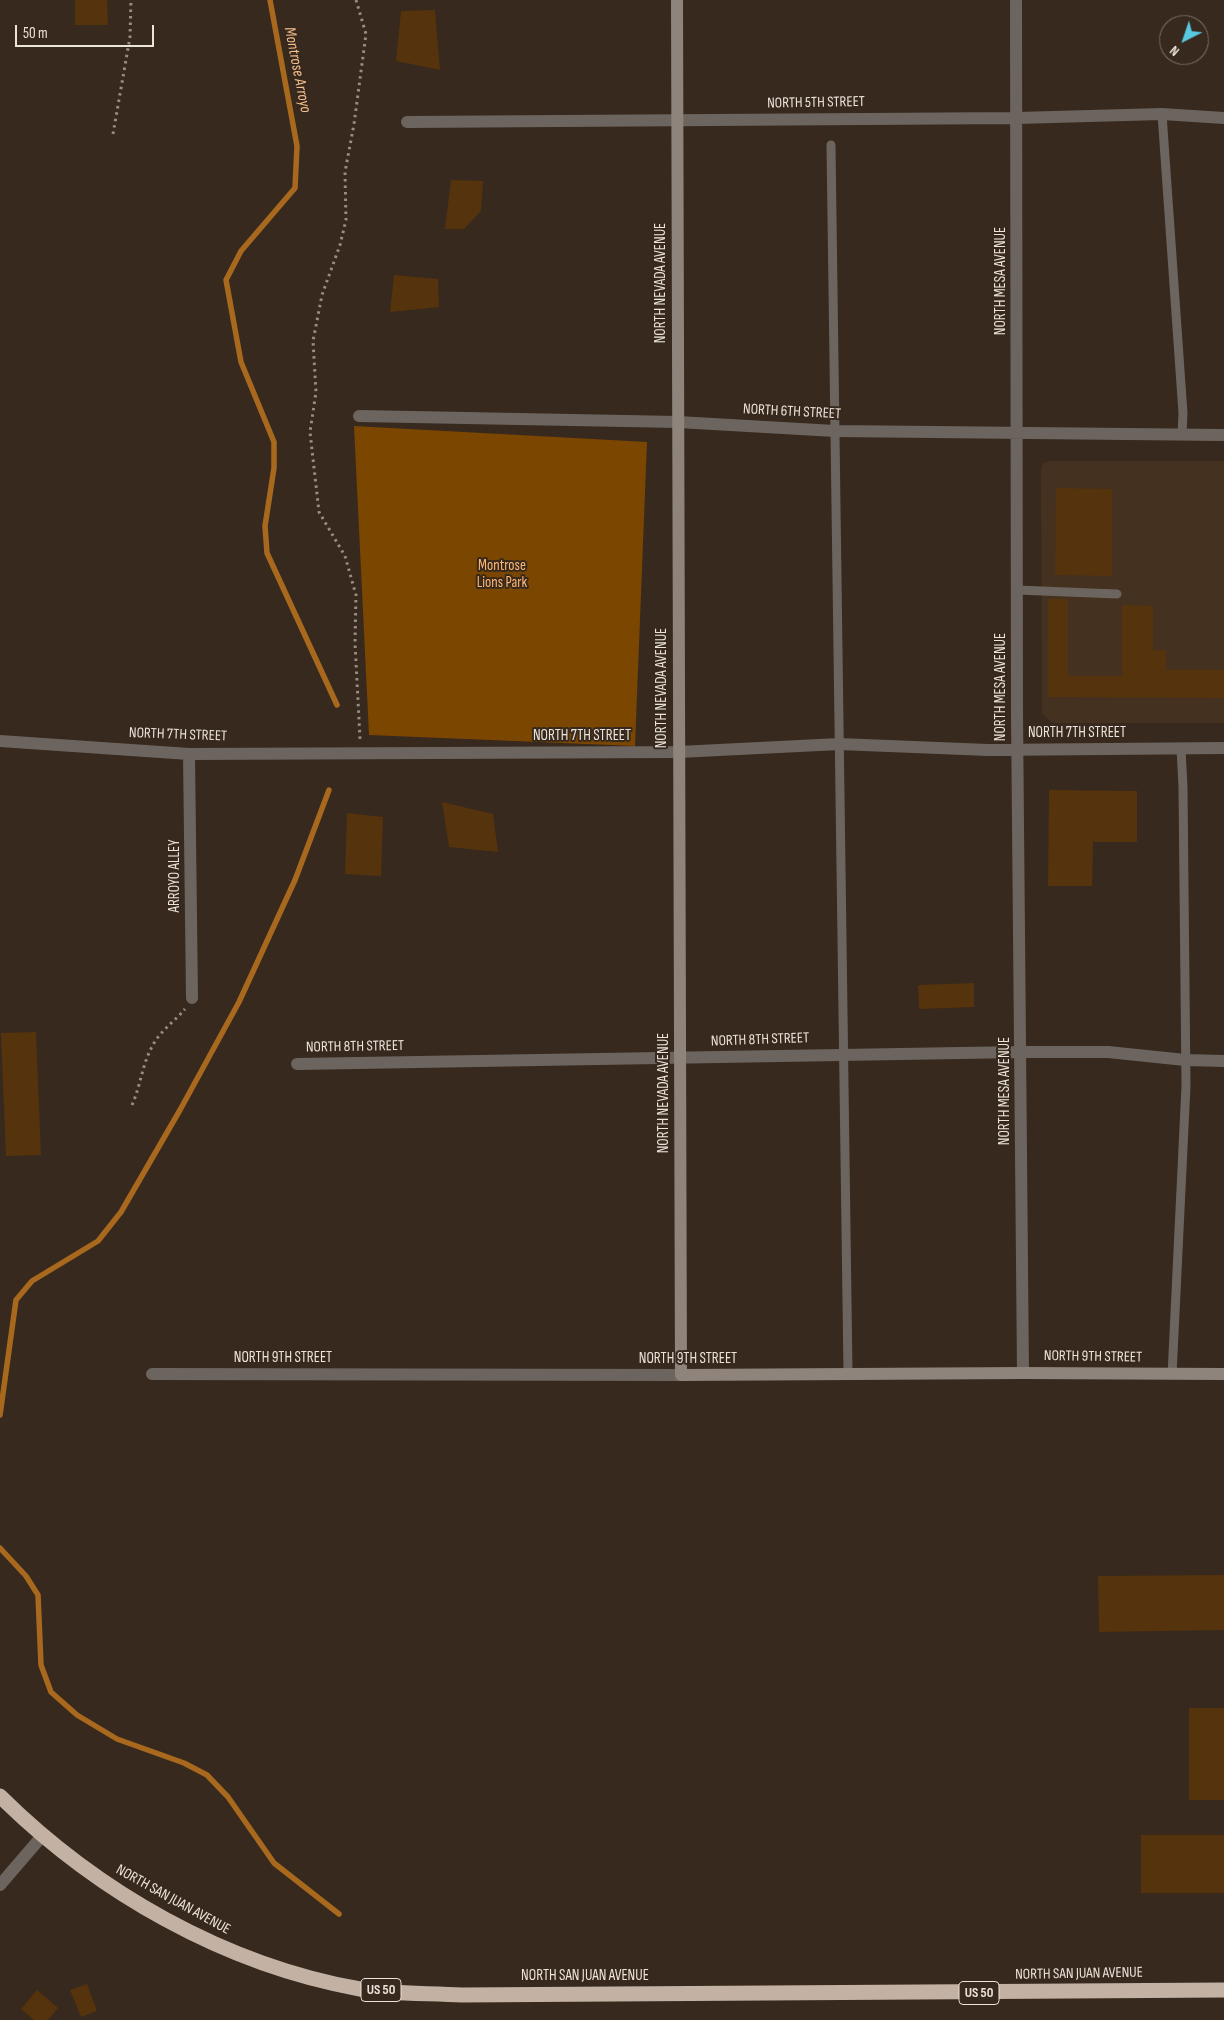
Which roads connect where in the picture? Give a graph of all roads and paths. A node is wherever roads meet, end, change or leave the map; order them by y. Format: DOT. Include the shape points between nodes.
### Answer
graph roads {
  1 [pos="131,0"];
  2 [pos="356,0"];
  3 [pos="677,0"];
  4 [pos="1016,0"];
  5 [pos="1162,114"];
  6 [pos="1017,118"];
  7 [pos="1224,118"];
  8 [pos="677,121"];
  9 [pos="407,122"];
  10 [pos="112,134"];
  11 [pos="831,145"];
  12 [pos="358,416"];
  13 [pos="678,422"];
  14 [pos="835,431"];
  15 [pos="1018,431"];
  16 [pos="1182,434"];
  17 [pos="1224,434"];
  18 [pos="1017,590"];
  19 [pos="1117,594"];
  20 [pos="0,740"];
  21 [pos="839,744"];
  22 [pos="1224,748"];
  23 [pos="1018,749"];
  24 [pos="1181,749"];
  25 [pos="679,752"];
  26 [pos="361,753"];
  27 [pos="189,754"];
  28 [pos="192,998"];
  29 [pos="1021,1052"];
  30 [pos="843,1053"];
  31 [pos="680,1059"];
  32 [pos="1185,1060"];
  33 [pos="1224,1061"];
  34 [pos="297,1064"];
  35 [pos="132,1105"];
  36 [pos="848,1373"];
  37 [pos="1023,1373"];
  38 [pos="152,1374"];
  39 [pos="1224,1374"];
  40 [pos="681,1375"];
  41 [pos="1172,1375"];
  42 [pos="0,1796"];
  43 [pos="43,1835"];
  44 [pos="0,1885"];
  45 [pos="1224,1990"];
  1 -- 10 [label="path" via="130,37"];
  2 -- 26 [label="path" via="366,34 345,172 346,220 322,295 312,341 316,392 310,432 319,512 345,556 356,596"];
  3 -- 8 [label="street, NORTH NEVADA AVENUE"];
  4 -- 6 [label="street, NORTH MESA AVENUE"];
  5 -- 6 [label="street, NORTH 5TH STREET"];
  5 -- 7 [label="street, NORTH 5TH STREET"];
  5 -- 16 [label="lane"];
  6 -- 8 [label="street, NORTH 5TH STREET"];
  6 -- 15 [label="street, NORTH MESA AVENUE"];
  8 -- 9 [label="street, NORTH 5TH STREET"];
  8 -- 13 [label="street, NORTH NEVADA AVENUE"];
  11 -- 14 [label="lane"];
  12 -- 13 [label="street, NORTH 6TH STREET"];
  13 -- 14 [label="street, NORTH 6TH STREET"];
  13 -- 25 [label="street, NORTH NEVADA AVENUE"];
  14 -- 15 [label="street, NORTH 6TH STREET"];
  14 -- 21 [label="lane"];
  15 -- 16 [label="street, NORTH 6TH STREET"];
  15 -- 18 [label="street, NORTH MESA AVENUE"];
  16 -- 17 [label="street, NORTH 6TH STREET"];
  18 -- 19 [label="lane"];
  18 -- 23 [label="street, NORTH MESA AVENUE"];
  20 -- 27 [label="street, NORTH 7TH STREET"];
  21 -- 23 [label="street, NORTH 7TH STREET"];
  21 -- 25 [label="street, NORTH 7TH STREET"];
  21 -- 30 [label="lane"];
  22 -- 24 [label="street, NORTH 7TH STREET"];
  23 -- 24 [label="street, NORTH 7TH STREET"];
  23 -- 29 [label="street, NORTH MESA AVENUE"];
  24 -- 32 [label="lane" via="1184,787"];
  25 -- 26 [label="street, NORTH 7TH STREET"];
  25 -- 31 [label="street, NORTH NEVADA AVENUE"];
  26 -- 27 [label="street, NORTH 7TH STREET"];
  27 -- 28 [label="street, ARROYO ALLEY"];
  28 -- 35 [label="path" via="153,1043 142,1066"];
  29 -- 30 [label="street, NORTH 8TH STREET"];
  29 -- 32 [label="street, NORTH 8TH STREET" via="1108,1052"];
  29 -- 37 [label="street, NORTH MESA AVENUE"];
  30 -- 31 [label="street, NORTH 8TH STREET"];
  30 -- 36 [label="lane"];
  31 -- 34 [label="street, NORTH 8TH STREET"];
  31 -- 40 [label="street, NORTH NEVADA AVENUE"];
  32 -- 33 [label="street, NORTH 8TH STREET"];
  32 -- 41 [label="lane"];
  36 -- 37 [label="street, NORTH 9TH STREET"];
  36 -- 40 [label="street, NORTH 9TH STREET"];
  37 -- 41 [label="street, NORTH 9TH STREET"];
  38 -- 40 [label="street, NORTH 9TH STREET"];
  39 -- 41 [label="street, NORTH 9TH STREET"];
  42 -- 43 [label="highway, NORTH SAN JUAN AVENUE / US 50"];
  43 -- 44 [label="street"];
  43 -- 45 [label="highway, NORTH SAN JUAN AVENUE / US 50" via="87,1870 176,1925 271,1966 362,1990 462,1994"];
}
